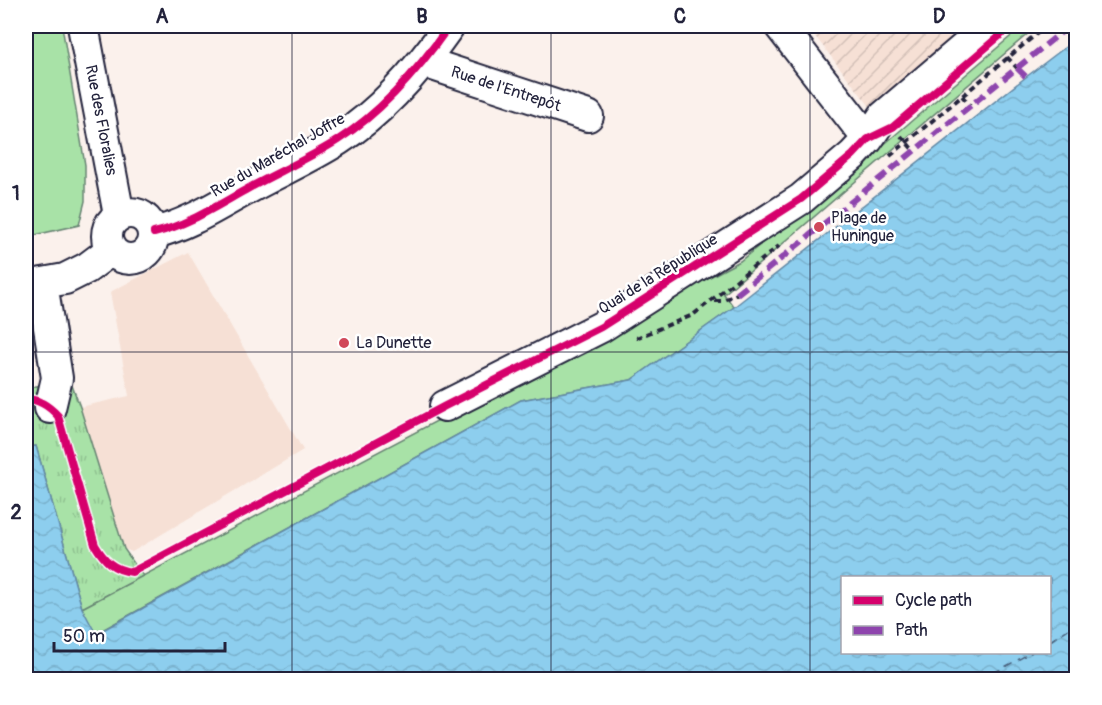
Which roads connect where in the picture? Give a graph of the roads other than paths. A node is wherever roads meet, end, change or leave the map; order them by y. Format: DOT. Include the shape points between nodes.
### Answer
graph roads {
  1 [pos="83,26"];
  2 [pos="449,26"];
  3 [pos="780,26"];
  4 [pos="990,26"];
  5 [pos="426,58"];
  6 [pos="588,116"];
  7 [pos="868,139"];
  8 [pos="118,216"];
  9 [pos="154,233"];
  10 [pos="111,249"];
  11 [pos="34,284"];
  12 [pos="445,406"];
  13 [pos="50,408"];
  1 -- 8 [label="street, Rue des Floralies"];
  2 -- 5 [label="street, Rue du Maréchal Joffre"];
  3 -- 7 [label="street"];
  4 -- 7 [label="street, Quai de la République" via="883,117"];
  5 -- 6 [label="street, Rue de l'Entrepôt" via="436,66"];
  5 -- 9 [label="street, Rue du Maréchal Joffre" via="379,108 338,140 200,215"];
  7 -- 12 [label="street, Quai de la République" via="801,199 694,269 569,344"];
  8 -- 9 [label="street" via="129,212 141,215"];
  8 -- 10 [label="street" via="106,236"];
  9 -- 10 [label="street" via="152,246 144,256 131,260 119,257"];
  10 -- 11 [label="street" via="87,268 64,279"];
  11 -- 13 [label="street" via="57,378"];
}
